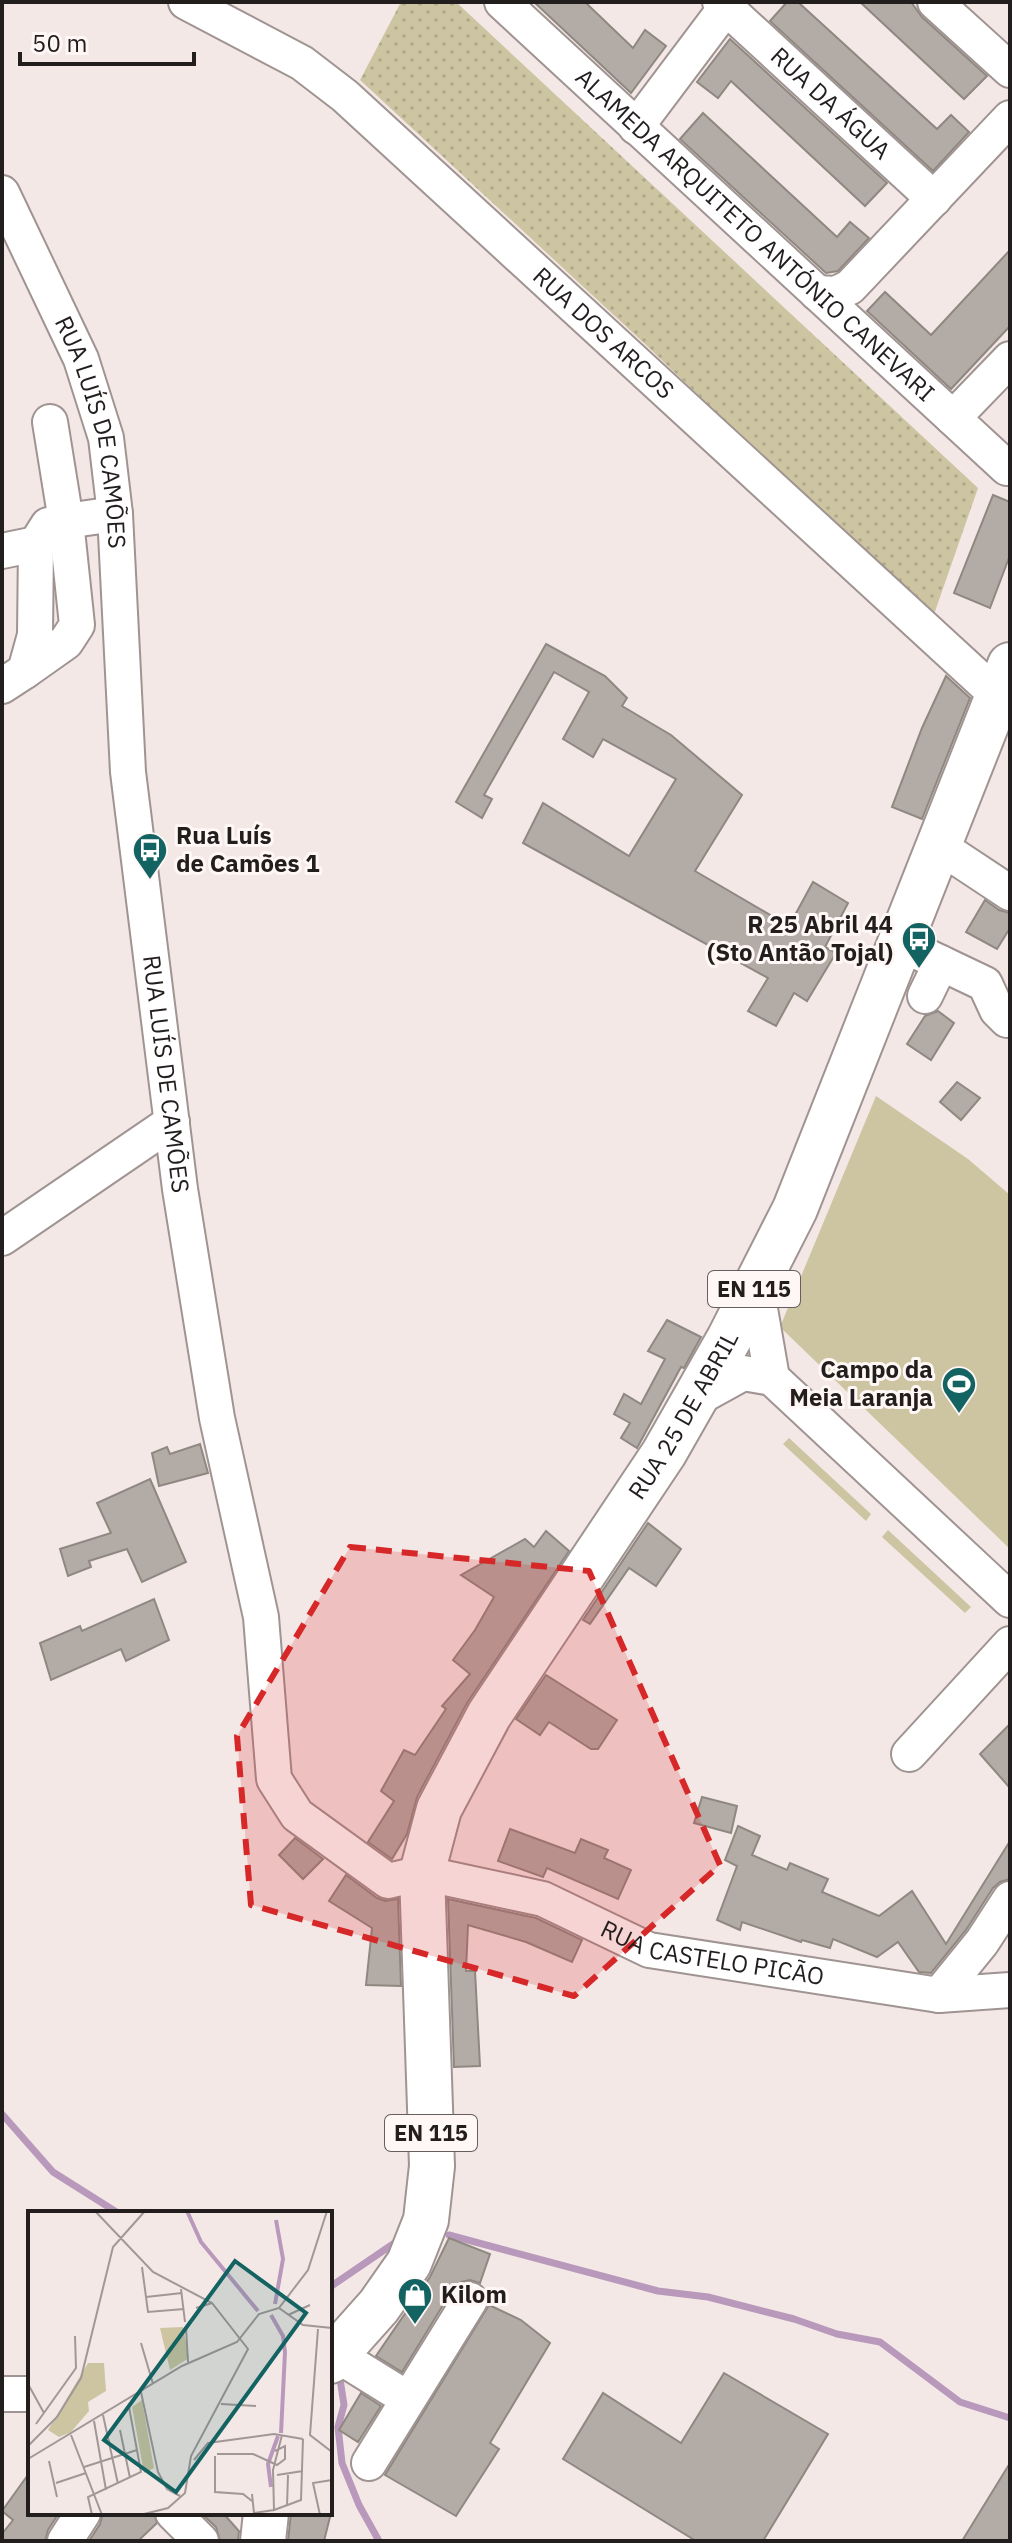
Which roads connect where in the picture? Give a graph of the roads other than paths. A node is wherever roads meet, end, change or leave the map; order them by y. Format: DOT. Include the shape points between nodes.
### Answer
graph roads {
  1 [pos="186,2"];
  2 [pos="502,2"];
  3 [pos="935,2"];
  4 [pos="725,4"];
  5 [pos="1010,70"];
  6 [pos="1010,118"];
  7 [pos="636,127"];
  8 [pos="2,193"];
  9 [pos="934,199"];
  10 [pos="817,293"];
  11 [pos="1010,359"];
  12 [pos="953,418"];
  13 [pos="50,422"];
  14 [pos="1007,468"];
  15 [pos="115,514"];
  16 [pos="66,521"];
  17 [pos="36,544"];
  18 [pos="2,551"];
  19 [pos="13,678"];
  20 [pos="1003,680"];
  21 [pos="939,846"];
  22 [pos="1010,893"];
  23 [pos="901,944"];
  24 [pos="941,963"];
  25 [pos="925,996"];
  26 [pos="1007,1020"];
  27 [pos="172,1122"];
  28 [pos="2,1238"];
  29 [pos="753,1364"];
  30 [pos="1010,1601"];
  31 [pos="1010,1643"];
  32 [pos="909,1754"];
  33 [pos="422,1873"];
  34 [pos="1010,1899"];
  35 [pos="996,1942"];
  36 [pos="1010,1990"];
  37 [pos="939,1995"];
  38 [pos="470,2300"];
  39 [pos="334,2358"];
  40 [pos="2,2394"];
  41 [pos="28,2394"];
  42 [pos="408,2399"];
  43 [pos="369,2463"];
  44 [pos="82,2515"];
  45 [pos="175,2515"];
  46 [pos="266,2515"];
  47 [pos="65,2541"];
  48 [pos="201,2541"];
  49 [pos="263,2541"];
  1 -- 20 [label="street, RUA DOS ARCOS" via="302,63 345,96"];
  2 -- 7 [label="street, ALAMEDA ARQUITETO ANTÓNIO CANEVARI"];
  3 -- 5 [label="street"];
  4 -- 7 [label="street"];
  4 -- 9 [label="street, RUA DA ÁGUA"];
  6 -- 9 [label="street"];
  7 -- 10 [label="street, ALAMEDA ARQUITETO ANTÓNIO CANEVARI"];
  8 -- 15 [label="street, RUA LUÍS DE CAMÕES" via="81,359 106,438"];
  9 -- 10 [label="street" via="850,287 836,294"];
  10 -- 12 [label="street, ALAMEDA ARQUITETO ANTÓNIO CANEVARI"];
  11 -- 12 [label="street"];
  12 -- 14 [label="street, ALAMEDA ARQUITETO ANTÓNIO CANEVARI"];
  13 -- 16 [label="street"];
  15 -- 16 [label="street"];
  15 -- 27 [label="street, RUA LUÍS DE CAMÕES" via="128,772"];
  16 -- 17 [label="street" via="48,525"];
  16 -- 19 [label="street" via="77,625 66,642"];
  17 -- 18 [label="street"];
  17 -- 19 [label="street" via="35,635"];
  20 -- 21 [label="main road, RUA 25 DE ABRIL / EN 115"];
  21 -- 22 [label="street"];
  21 -- 23 [label="main road, RUA 25 DE ABRIL / EN 115"];
  23 -- 24 [label="street"];
  23 -- 29 [label="main road, RUA 25 DE ABRIL / EN 115" via="795,1209 756,1286"];
  24 -- 25 [label="street"];
  24 -- 26 [label="street" via="985,984"];
  27 -- 28 [label="street"];
  27 -- 33 [label="street, RUA LUÍS DE CAMÕES" via="217,1418 261,1617 274,1779 297,1815 388,1881"];
  29 -- 30 [label="street"];
  29 -- 33 [label="main road, RUA 25 DE ABRIL / EN 115" via="694,1400 489,1715 439,1809"];
  30 -- 31 [label="street" via="1003,1621"];
  31 -- 32 [label="street"];
  33 -- 37 [label="street, RUA CASTELO PICÃO" via="543,1899 649,1950"];
  33 -- 39 [label="main road, EN 115" via="432,2166 426,2220 409,2263"];
  34 -- 35 [label="street"];
  35 -- 37 [label="street"];
  36 -- 37 [label="street, RUA CASTELO PICÃO"];
  38 -- 42 [label="street"];
  39 -- 42 [label="street"];
  40 -- 41 [label="street"];
  42 -- 43 [label="street"];
  44 -- 47 [label="street"];
  45 -- 48 [label="street"];
  46 -- 49 [label="main road"];
}
